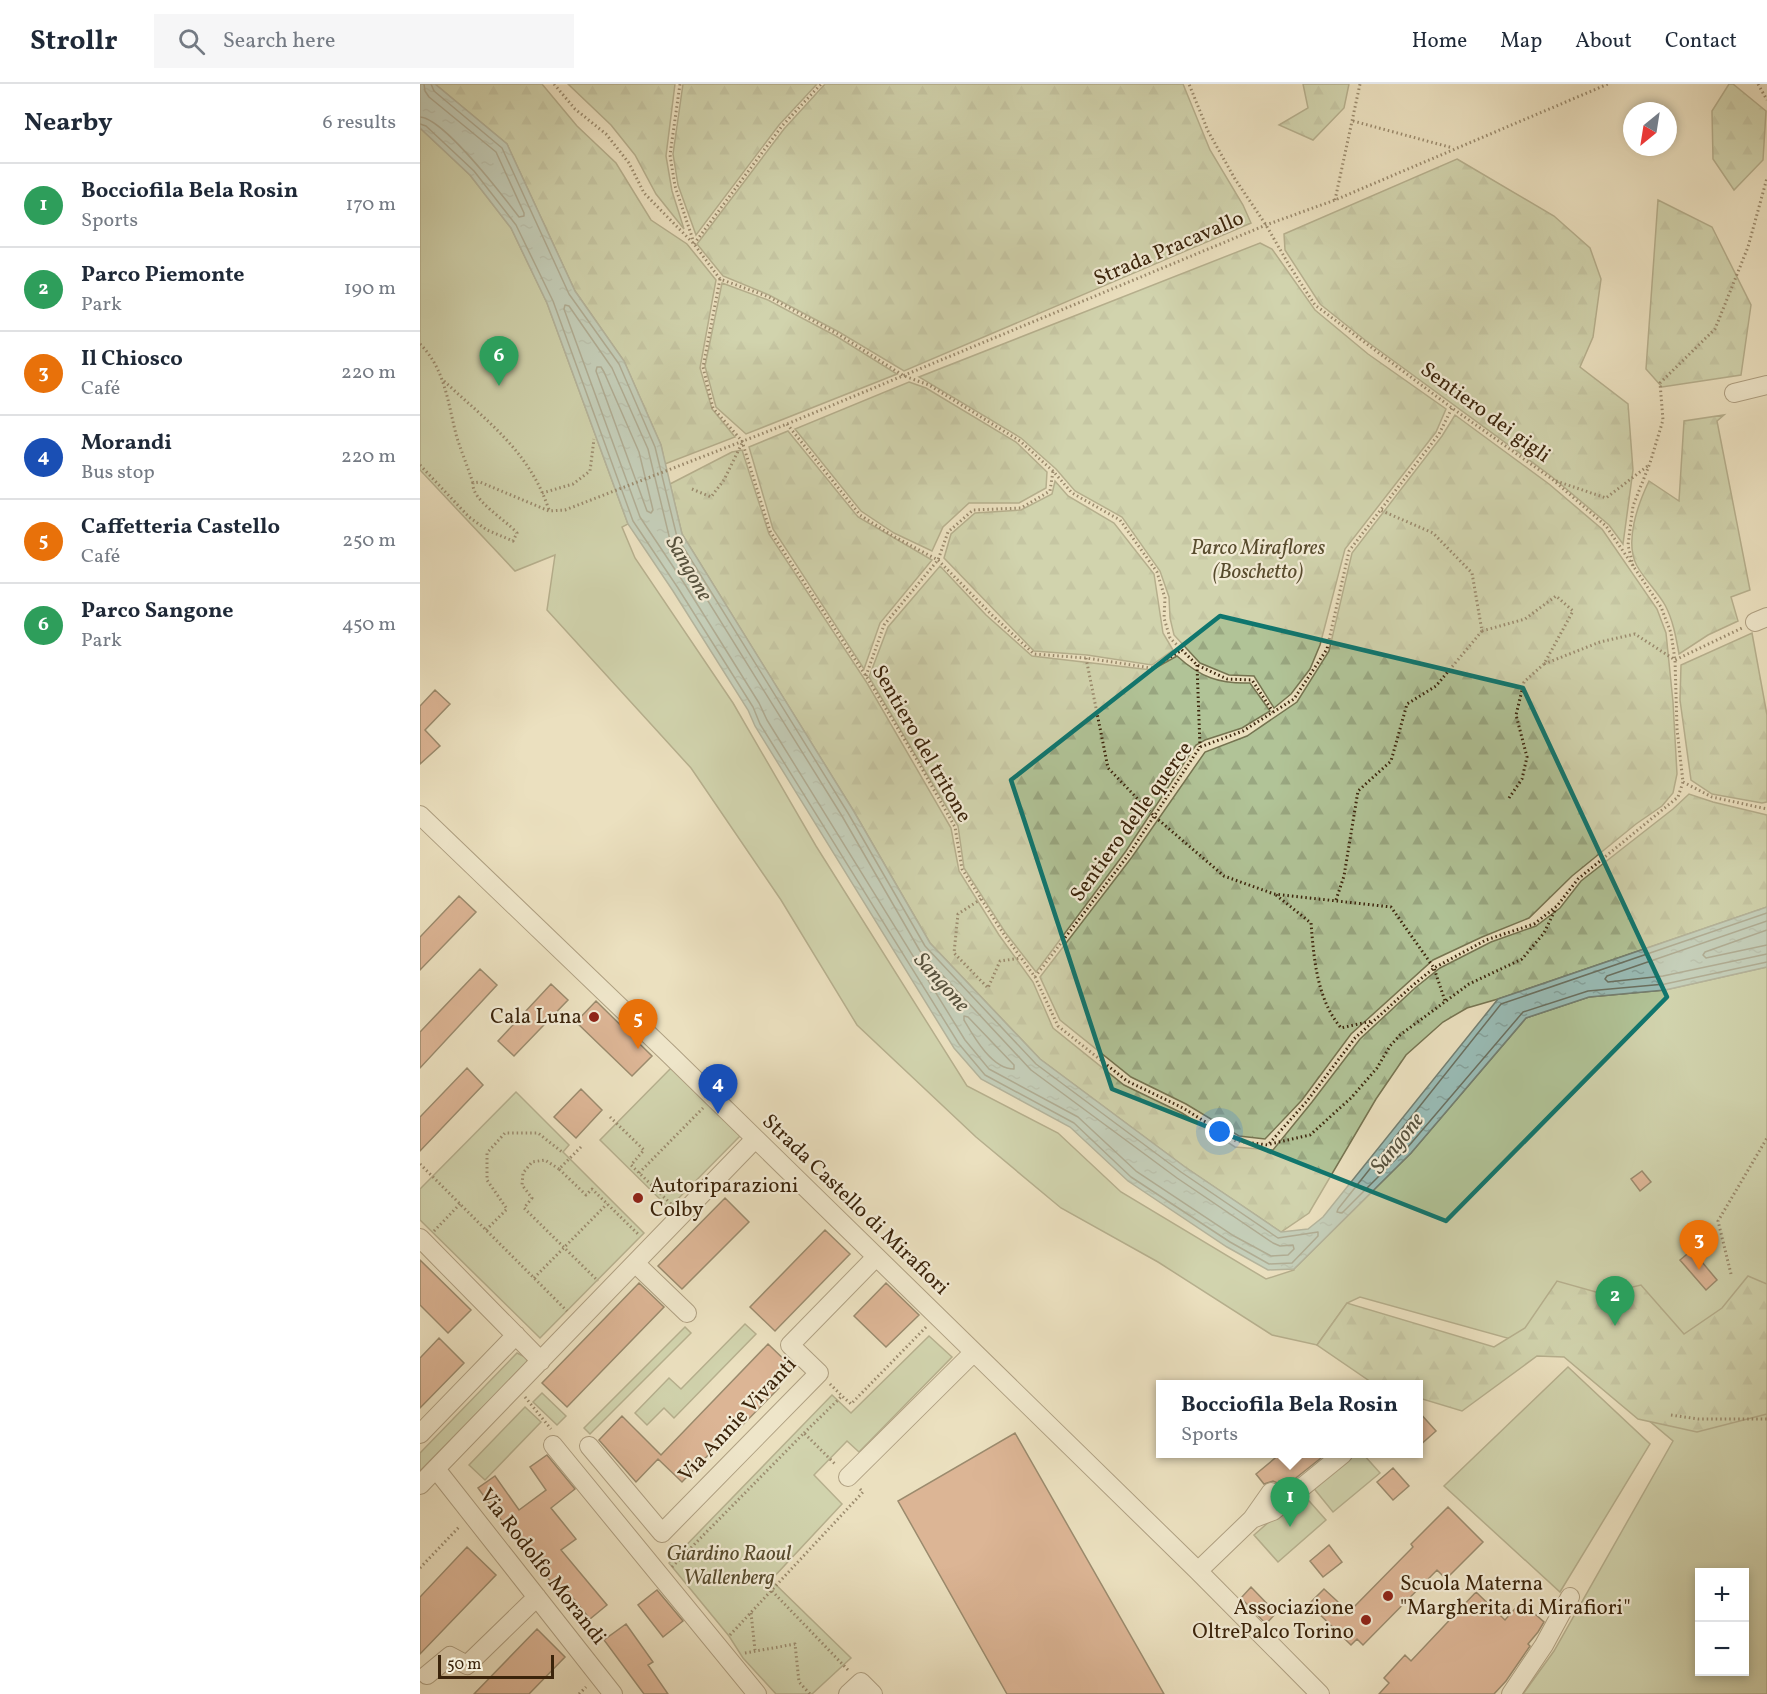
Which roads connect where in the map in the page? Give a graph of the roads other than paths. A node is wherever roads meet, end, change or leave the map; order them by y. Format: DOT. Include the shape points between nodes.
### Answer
graph roads {
  1 [pos="1767,385"];
  2 [pos="1734,393"];
  3 [pos="420,815"];
  4 [pos="755,1138"];
  5 [pos="422,1240"];
  6 [pos="876,1257"];
  7 [pos="635,1263"];
  8 [pos="687,1313"];
  9 [pos="516,1335"];
  10 [pos="974,1352"];
  11 [pos="541,1361"];
  12 [pos="420,1434"];
  13 [pos="553,1445"];
  14 [pos="589,1446"];
  15 [pos="1338,1458"];
  16 [pos="436,1468"];
  17 [pos="848,1477"];
  18 [pos="420,1485"];
  19 [pos="1271,1492"];
  20 [pos="1252,1519"];
  21 [pos="1198,1571"];
  22 [pos="537,1597"];
  23 [pos="1570,1597"];
  24 [pos="428,1675"];
  25 [pos="613,1694"];
  26 [pos="757,1694"];
  27 [pos="1320,1694"];
  28 [pos="1512,1694"];
  1 -- 2 [label="street"];
  3 -- 4 [label="street, Strada Castello di Mirafiori"];
  4 -- 6 [label="street, Strada Castello di Mirafiori"];
  4 -- 7 [label="street"];
  5 -- 9 [label="street"];
  6 -- 10 [label="street, Strada Castello di Mirafiori"];
  6 -- 14 [label="street, Via Annie Vivanti" via="790,1346 819,1373 662,1533"];
  7 -- 8 [label="street"];
  7 -- 11 [label="street"];
  9 -- 11 [label="street"];
  9 -- 12 [label="street"];
  10 -- 17 [label="street"];
  10 -- 21 [label="street, Strada Castello di Mirafiori"];
  11 -- 16 [label="street"];
  13 -- 26 [label="street"];
  15 -- 20 [label="street" via="1273,1511"];
  16 -- 18 [label="street"];
  16 -- 22 [label="street, Via Rodolfo Morandi"];
  19 -- 20 [label="street"];
  20 -- 21 [label="street"];
  21 -- 27 [label="street, Strada Castello di Mirafiori"];
  22 -- 24 [label="street" via="467,1665 450,1656"];
  22 -- 25 [label="street, Via Rodolfo Morandi"];
  23 -- 28 [label="street"];
}
